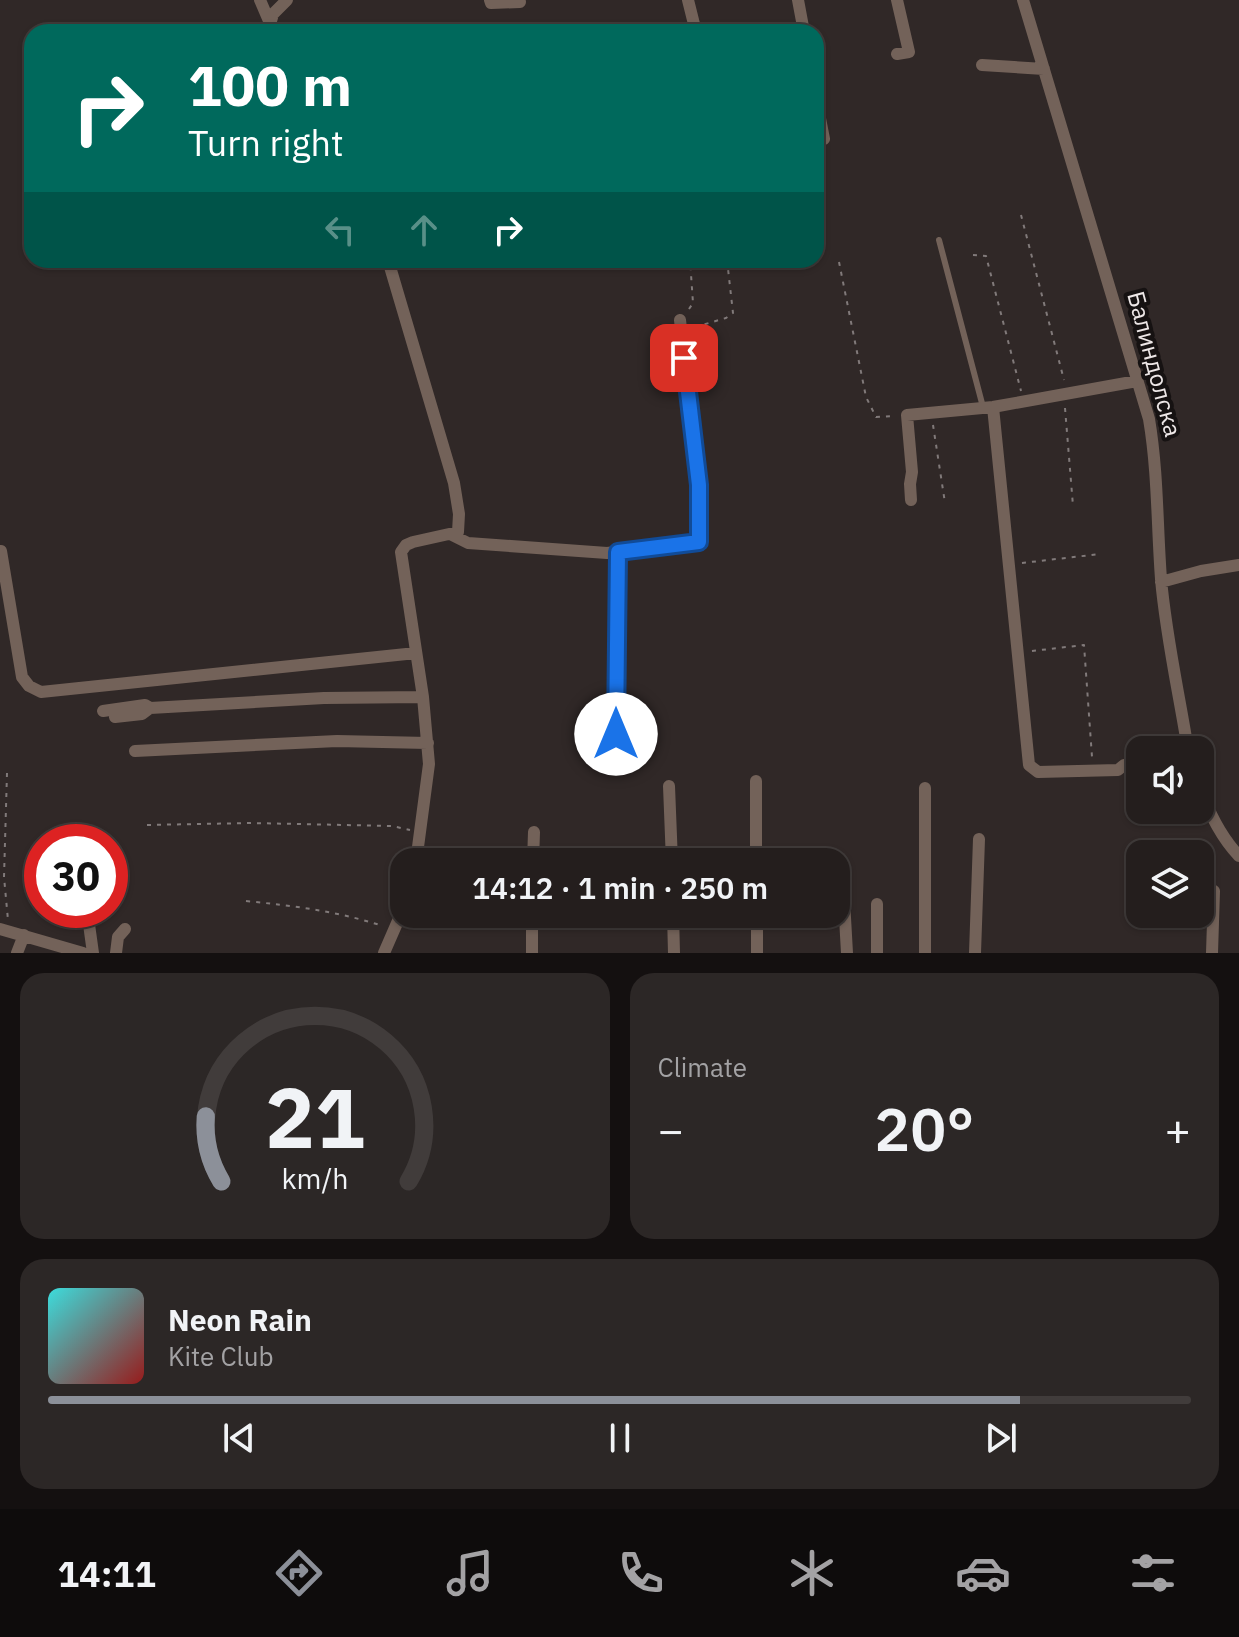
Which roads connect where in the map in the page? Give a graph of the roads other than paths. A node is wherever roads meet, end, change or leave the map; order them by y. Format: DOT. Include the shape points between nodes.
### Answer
graph roads {
  1 [pos="260,0"];
  2 [pos="287,0"];
  3 [pos="490,0"];
  4 [pos="688,0"];
  5 [pos="798,0"];
  6 [pos="897,0"];
  7 [pos="1023,0"];
  8 [pos="520,2"];
  9 [pos="268,24"];
  10 [pos="270,24"];
  11 [pos="694,24"];
  12 [pos="802,24"];
  13 [pos="897,54"];
  14 [pos="982,65"];
  15 [pos="1044,69"];
  16 [pos="939,240"];
  17 [pos="390,268"];
  18 [pos="680,320"];
  19 [pos="1137,381"];
  20 [pos="988,407"];
  21 [pos="911,500"];
  22 [pos="452,535"];
  23 [pos="1,551"];
  24 [pos="618,552"];
  25 [pos="1239,565"];
  26 [pos="1161,582"];
  27 [pos="416,653"];
  28 [pos="423,697"];
  29 [pos="109,714"];
  30 [pos="616,734"];
  31 [pos="1185,736"];
  32 [pos="428,743"];
  33 [pos="135,751"];
  34 [pos="1126,765"];
  35 [pos="756,781"];
  36 [pos="669,786"];
  37 [pos="925,788"];
  38 [pos="1214,820"];
  39 [pos="534,832"];
  40 [pos="979,839"];
  41 [pos="418,848"];
  42 [pos="533,848"];
  43 [pos="671,848"];
  44 [pos="756,848"];
  45 [pos="1239,856"];
  46 [pos="877,904"];
  47 [pos="90,928"];
  48 [pos="396,928"];
  49 [pos="532,928"];
  50 [pos="673,928"];
  51 [pos="757,928"];
  52 [pos="846,928"];
  53 [pos="1213,928"];
  54 [pos="125,929"];
  55 [pos="5,930"];
  56 [pos="24,935"];
  57 [pos="17,953"];
  58 [pos="83,953"];
  59 [pos="93,953"];
  60 [pos="116,953"];
  61 [pos="384,953"];
  62 [pos="532,953"];
  63 [pos="674,953"];
  64 [pos="757,953"];
  65 [pos="847,953"];
  66 [pos="877,953"];
  67 [pos="927,953"];
  68 [pos="975,953"];
  69 [pos="1212,953"];
  1 -- 9 [label="street"];
  2 -- 10 [label="street"];
  3 -- 8 [label="street"];
  4 -- 11 [label="street"];
  5 -- 12 [label="street"];
  6 -- 13 [label="street" via="909,52"];
  7 -- 15 [label="street, Балиндолска"];
  14 -- 15 [label="street"];
  15 -- 19 [label="street, Балиндолска"];
  16 -- 20 [label="lane"];
  17 -- 22 [label="street" via="454,483 459,525"];
  18 -- 24 [label="street" via="699,485 699,542"];
  19 -- 20 [label="street"];
  19 -- 26 [label="street, Балиндолска" via="1154,446"];
  20 -- 21 [label="street" via="907,415"];
  20 -- 34 [label="street" via="1029,765 1038,772 1118,770"];
  22 -- 24 [label="street" via="468,543"];
  22 -- 27 [label="street" via="413,542 401,552"];
  23 -- 27 [label="street" via="22,677 41,692"];
  24 -- 30 [label="street"];
  25 -- 26 [label="street"];
  26 -- 31 [label="street, Балиндолска"];
  27 -- 28 [label="street"];
  28 -- 29 [label="street" via="324,698"];
  28 -- 32 [label="street"];
  32 -- 33 [label="street" via="337,741"];
  32 -- 41 [label="street"];
  35 -- 44 [label="street"];
  36 -- 43 [label="street"];
  37 -- 67 [label="street"];
  38 -- 45 [label="street"];
  39 -- 42 [label="street"];
  40 -- 68 [label="street"];
  46 -- 66 [label="street"];
  47 -- 59 [label="street"];
  48 -- 61 [label="street"];
  49 -- 62 [label="street"];
  50 -- 63 [label="street"];
  51 -- 64 [label="street"];
  52 -- 65 [label="street"];
  53 -- 69 [label="street"];
  54 -- 60 [label="street"];
  55 -- 56 [label="street"];
  56 -- 57 [label="street"];
  56 -- 58 [label="street"];
}
